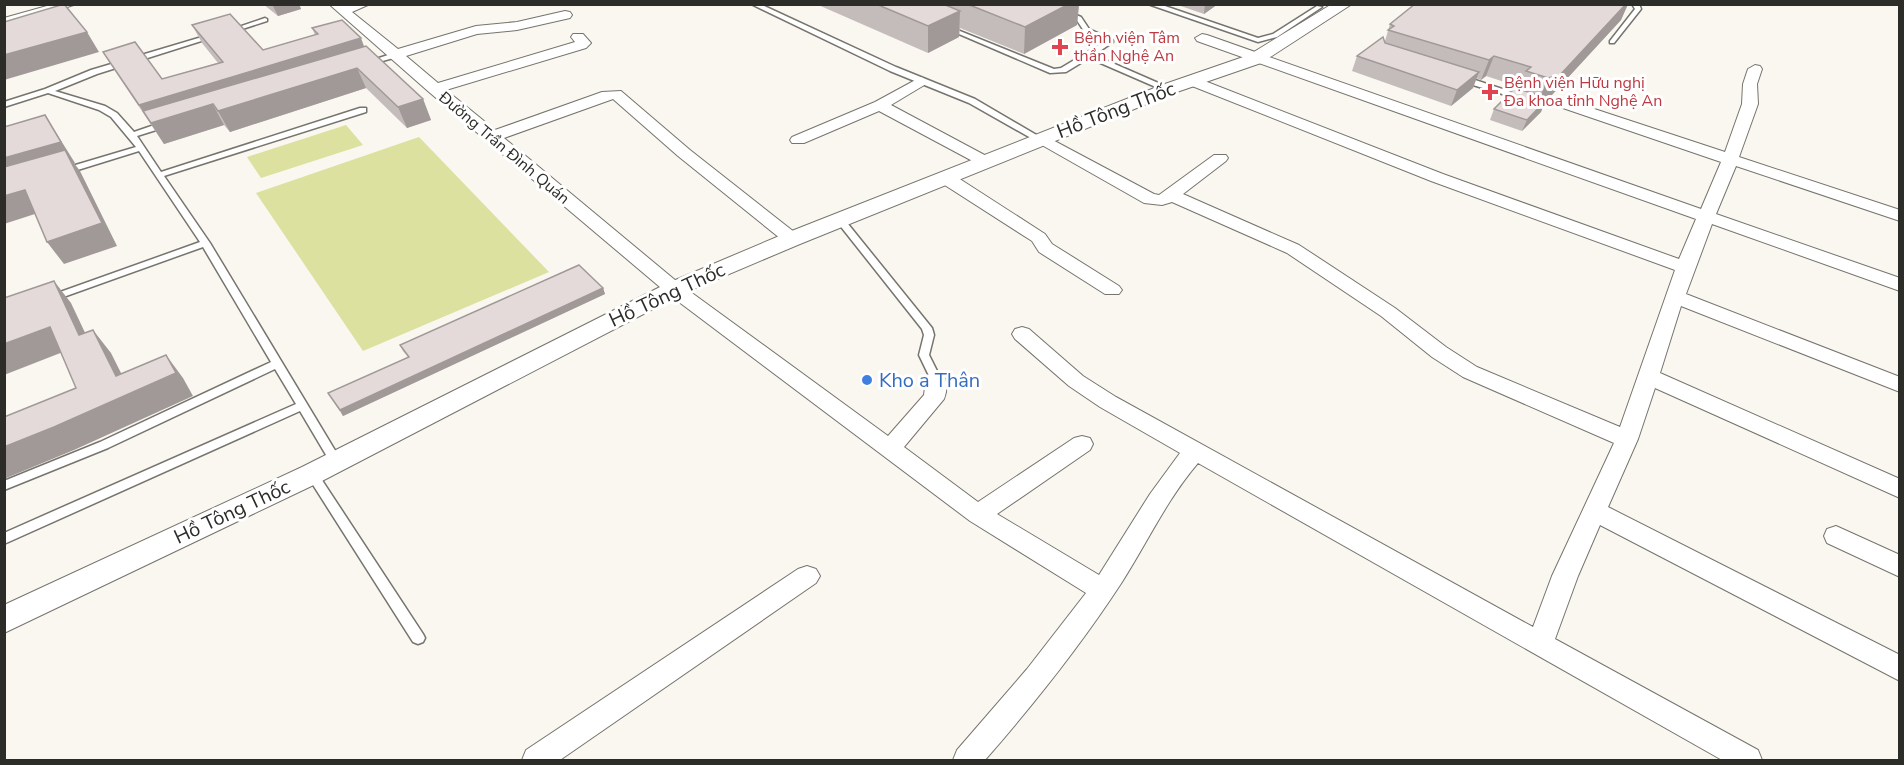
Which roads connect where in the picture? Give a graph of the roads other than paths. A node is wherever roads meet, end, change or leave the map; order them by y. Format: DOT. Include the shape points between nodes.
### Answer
graph roads {
  1 [pos="71,4"];
  2 [pos="364,4"];
  3 [pos="754,4"];
  4 [pos="1043,4"];
  5 [pos="1151,4"];
  6 [pos="1635,4"];
  7 [pos="339,7"];
  8 [pos="1326,7"];
  9 [pos="565,15"];
  10 [pos="265,20"];
  11 [pos="5,21"];
  12 [pos="944,27"];
  13 [pos="578,37"];
  14 [pos="1202,38"];
  15 [pos="1612,42"];
  16 [pos="394,55"];
  17 [pos="1089,55"];
  18 [pos="1255,59"];
  19 [pos="355,67"];
  20 [pos="1755,69"];
  21 [pos="1450,75"];
  22 [pos="921,81"];
  23 [pos="1192,81"];
  24 [pos="434,89"];
  25 [pos="1168,89"];
  26 [pos="48,91"];
  27 [pos="1562,102"];
  28 [pos="4,105"];
  29 [pos="880,105"];
  30 [pos="363,110"];
  31 [pos="177,121"];
  32 [pos="132,135"];
  33 [pos="491,137"];
  34 [pos="798,140"];
  35 [pos="1041,140"];
  36 [pos="140,148"];
  37 [pos="1220,158"];
  38 [pos="1730,160"];
  39 [pos="986,162"];
  40 [pos="61,172"];
  41 [pos="160,175"];
  42 [pos="946,178"];
  43 [pos="1171,195"];
  44 [pos="1899,216"];
  45 [pos="1707,218"];
  46 [pos="841,221"];
  47 [pos="792,239"];
  48 [pos="205,243"];
  49 [pos="1686,267"];
  50 [pos="1899,285"];
  51 [pos="674,289"];
  52 [pos="1112,290"];
  53 [pos="1676,297"];
  54 [pos="38,303"];
  55 [pos="1022,334"];
  56 [pos="276,364"];
  57 [pos="1647,376"];
  58 [pos="936,379"];
  59 [pos="1899,385"];
  60 [pos="302,406"];
  61 [pos="1627,439"];
  62 [pos="1082,444"];
  63 [pos="890,448"];
  64 [pos="1196,450"];
  65 [pos="336,462"];
  66 [pos="312,474"];
  67 [pos="4,486"];
  68 [pos="1899,489"];
  69 [pos="1595,511"];
  70 [pos="978,514"];
  71 [pos="1836,536"];
  72 [pos="4,539"];
  73 [pos="1899,567"];
  74 [pos="807,576"];
  75 [pos="1103,590"];
  76 [pos="4,620"];
  77 [pos="418,638"];
  78 [pos="1540,644"];
  79 [pos="1899,669"];
  80 [pos="536,760"];
  81 [pos="967,760"];
  82 [pos="1748,760"];
  1 -- 11 [label="street"];
  2 -- 7 [label="street"];
  3 -- 22 [label="lane"];
  4 -- 17 [label="lane" via="1079,18 1086,30 1111,41"];
  5 -- 8 [label="lane" via="1258,40 1275,36"];
  6 -- 15 [label="lane" via="1638,9"];
  7 -- 16 [label="street, Đường Trần Đình Quán"];
  8 -- 18 [label="street, Hồ Tông Thốc"];
  9 -- 16 [label="street" via="518,26 476,30"];
  10 -- 26 [label="lane" via="100,70"];
  12 -- 17 [label="lane" via="1057,71"];
  13 -- 24 [label="street" via="584,42 581,45"];
  14 -- 18 [label="street"];
  16 -- 19 [label="lane"];
  16 -- 24 [label="street, Đường Trần Đình Quán"];
  17 -- 25 [label="lane"];
  18 -- 23 [label="street, Hồ Tông Thốc"];
  18 -- 45 [label="street"];
  20 -- 38 [label="street" via="1750,104"];
  21 -- 27 [label="lane" via="1538,103"];
  22 -- 29 [label="street"];
  22 -- 35 [label="lane" via="972,101"];
  23 -- 25 [label="street, Hồ Tông Thốc"];
  23 -- 49 [label="street" via="1511,206"];
  24 -- 33 [label="street, Đường Trần Đình Quán"];
  25 -- 35 [label="street, Hồ Tông Thốc"];
  26 -- 28 [label="lane"];
  26 -- 32 [label="lane" via="102,108"];
  27 -- 38 [label="street"];
  29 -- 34 [label="street"];
  29 -- 39 [label="street"];
  30 -- 41 [label="lane"];
  31 -- 32 [label="lane"];
  32 -- 36 [label="lane"];
  33 -- 47 [label="street" via="616,94"];
  33 -- 51 [label="street, Đường Trần Đình Quán"];
  35 -- 39 [label="street, Hồ Tông Thốc"];
  35 -- 43 [label="street" via="1150,199 1162,200"];
  36 -- 40 [label="lane"];
  36 -- 41 [label="lane"];
  37 -- 43 [label="street"];
  38 -- 44 [label="street"];
  38 -- 45 [label="street"];
  39 -- 42 [label="street, Hồ Tông Thốc"];
  41 -- 48 [label="lane"];
  42 -- 46 [label="street, Hồ Tông Thốc"];
  42 -- 52 [label="street"];
  43 -- 61 [label="street" via="1293,249 1470,372"];
  45 -- 49 [label="street"];
  45 -- 50 [label="street"];
  46 -- 47 [label="street, Hồ Tông Thốc"];
  46 -- 58 [label="lane" via="927,328 924,355"];
  47 -- 51 [label="street, Hồ Tông Thốc"];
  48 -- 54 [label="lane"];
  48 -- 56 [label="lane"];
  49 -- 53 [label="street"];
  51 -- 63 [label="street, Đường Trần Đình Quán"];
  51 -- 65 [label="street, Hồ Tông Thốc"];
  53 -- 57 [label="street"];
  53 -- 59 [label="street"];
  55 -- 64 [label="street" via="1091,392"];
  56 -- 60 [label="lane"];
  56 -- 67 [label="lane" via="104,445"];
  57 -- 61 [label="street"];
  57 -- 68 [label="street"];
  58 -- 63 [label="street" via="933,399"];
  60 -- 65 [label="lane"];
  60 -- 72 [label="lane"];
  61 -- 69 [label="street"];
  62 -- 70 [label="street"];
  63 -- 70 [label="street, Đường Trần Đình Quán"];
  64 -- 75 [label="street" via="1176,473"];
  64 -- 78 [label="street"];
  65 -- 66 [label="street, Hồ Tông Thốc"];
  66 -- 76 [label="street, Hồ Tông Thốc"];
  66 -- 77 [label="lane"];
  69 -- 78 [label="street"];
  69 -- 79 [label="street"];
  70 -- 75 [label="street, Đường Trần Đình Quán"];
  71 -- 73 [label="street"];
  74 -- 80 [label="street"];
  75 -- 81 [label="street"];
  78 -- 82 [label="street"];
}
